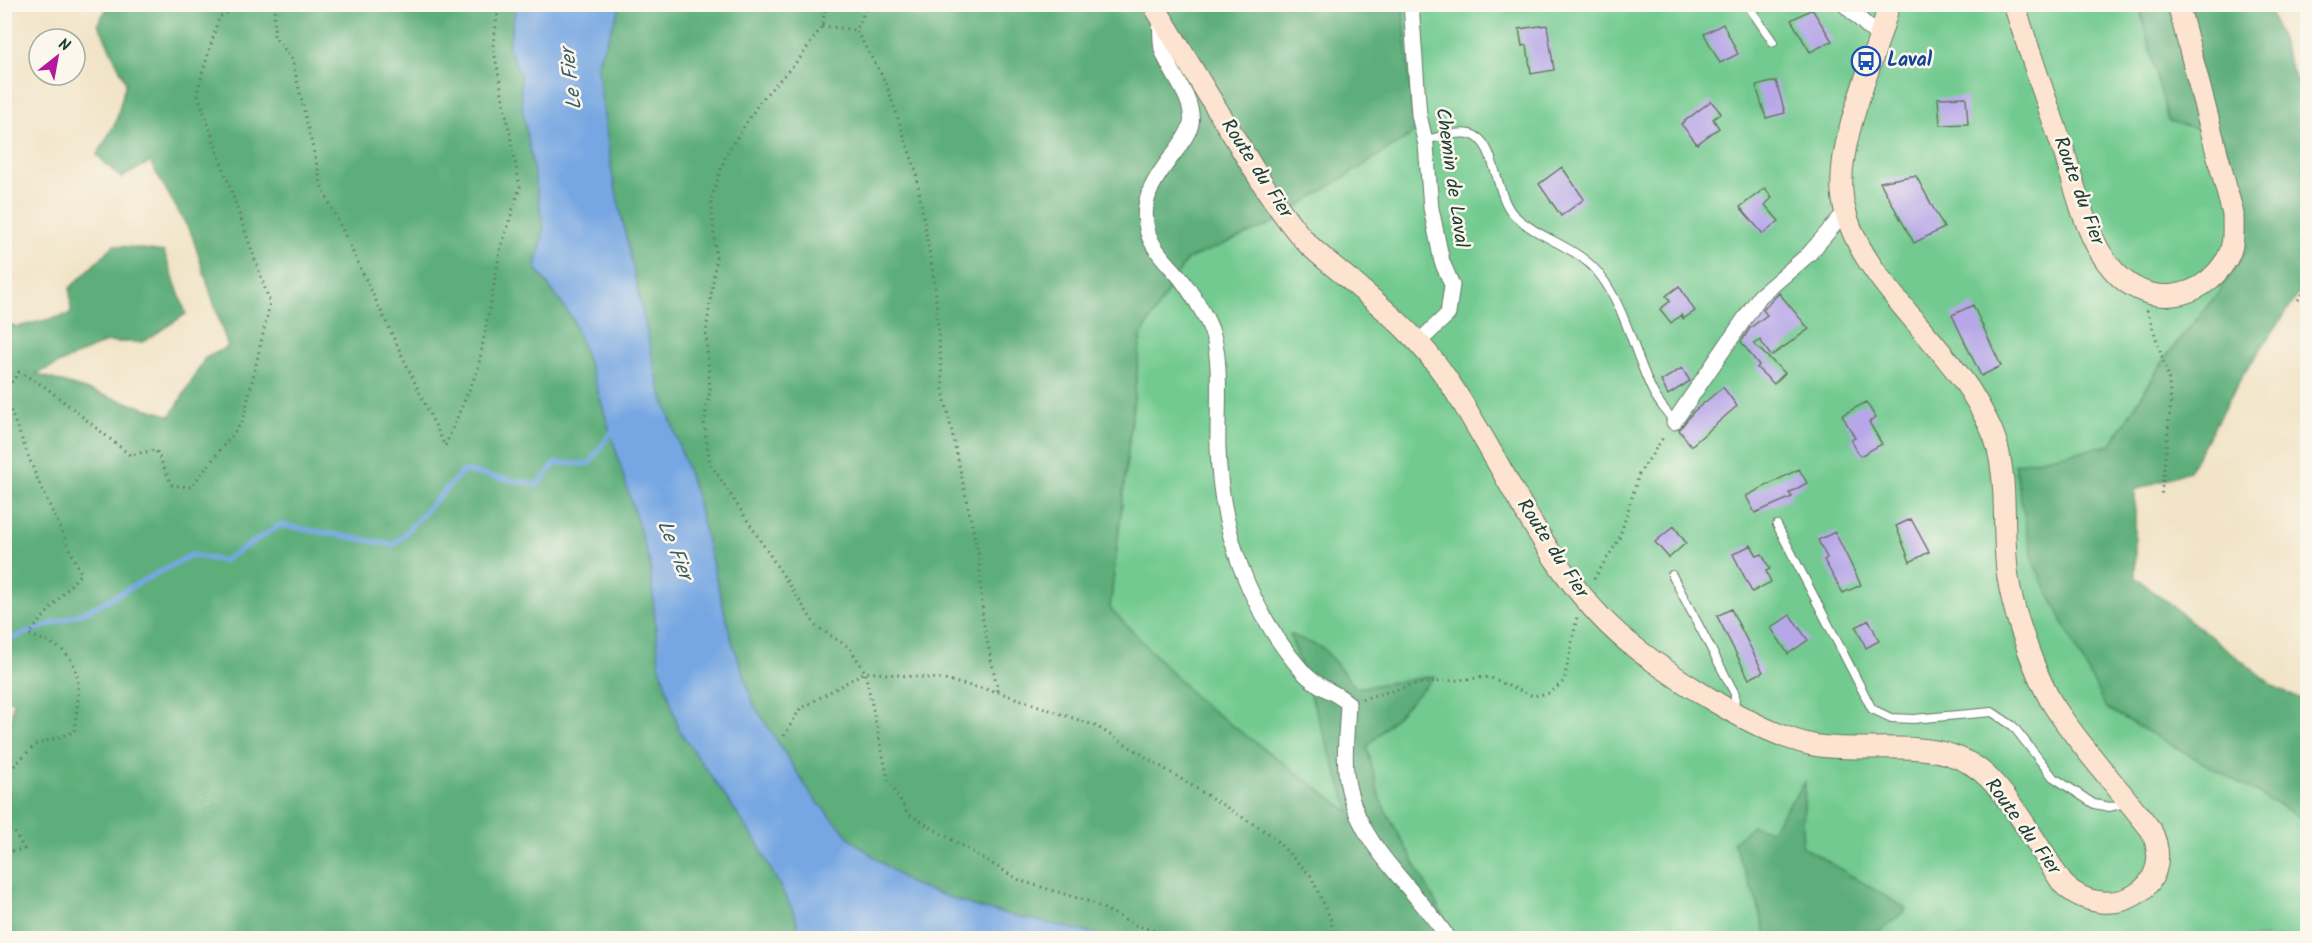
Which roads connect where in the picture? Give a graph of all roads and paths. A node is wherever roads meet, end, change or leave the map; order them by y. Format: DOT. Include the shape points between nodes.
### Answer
graph roads {
  1 [pos="244,4"];
  2 [pos="275,4"];
  3 [pos="499,4"];
  4 [pos="826,4"];
  5 [pos="868,4"];
  6 [pos="1411,4"];
  7 [pos="1747,4"];
  8 [pos="1844,4"];
  9 [pos="1889,4"];
  10 [pos="2014,4"];
  11 [pos="2178,4"];
  12 [pos="1157,11"];
  13 [pos="822,26"];
  14 [pos="856,30"];
  15 [pos="1881,39"];
  16 [pos="1773,42"];
  17 [pos="1424,140"];
  18 [pos="1846,211"];
  19 [pos="2307,288"];
  20 [pos="2140,289"];
  21 [pos="2298,300"];
  22 [pos="1419,342"];
  23 [pos="4,393"];
  24 [pos="1674,422"];
  25 [pos="2161,497"];
  26 [pos="1777,525"];
  27 [pos="1672,575"];
  28 [pos="1582,597"];
  29 [pos="865,672"];
  30 [pos="998,692"];
  31 [pos="1348,703"];
  32 [pos="1734,711"];
  33 [pos="784,736"];
  34 [pos="4,776"];
  35 [pos="2129,801"];
  36 [pos="4,828"];
  37 [pos="4,852"];
  38 [pos="1182,939"];
  39 [pos="1334,939"];
  40 [pos="1448,939"];
  1 -- 23 [label="path" via="219,16 197,92 270,303 243,421 191,487 172,485 156,450 130,455 44,386 19,372"];
  2 -- 3 [label="path" via="274,36 292,59 322,188 445,446 478,369 501,247 520,187 493,46"];
  4 -- 13 [label="path"];
  5 -- 14 [label="path"];
  6 -- 17 [label="street, Chemin de Laval"];
  7 -- 16 [label="lane"];
  8 -- 15 [label="street"];
  9 -- 15 [label="main road, Route du Fier"];
  10 -- 20 [label="main road, Route du Fier" via="2086,219 2118,275"];
  11 -- 20 [label="main road, Route du Fier" via="2233,214 2234,238 2226,262 2191,293 2171,297"];
  12 -- 22 [label="main road, Route du Fier" via="1276,204 1307,243"];
  12 -- 31 [label="street" via="1162,47 1190,108 1191,123 1188,134 1150,187 1145,202 1146,225 1157,253 1181,280 1213,337 1218,452 1236,560 1279,640 1305,674"];
  13 -- 14 [label="path"];
  13 -- 29 [label="path" via="801,57 761,100 726,155 711,199 716,259 706,332 710,388 704,423 710,463 716,473 816,626 850,648"];
  14 -- 30 [label="path" via="886,83 915,168 935,285 943,391 979,557 983,621"];
  15 -- 18 [label="main road, Route du Fier" via="1847,142 1842,192"];
  17 -- 22 [label="street, Chemin de Laval" via="1431,208 1442,262 1452,285 1448,314"];
  17 -- 24 [label="lane" via="1471,134 1481,140 1490,152 1495,177 1513,214 1536,232 1579,255 1600,275 1617,304 1654,393"];
  18 -- 24 [label="street" via="1809,254 1760,296"];
  18 -- 35 [label="main road, Route du Fier" via="1868,262 1971,391 1988,423 2002,471 2010,587 2019,625 2053,704"];
  19 -- 21 [label="path"];
  20 -- 25 [label="path" via="2168,375 2171,401"];
  22 -- 28 [label="main road, Route du Fier" via="1447,378"];
  23 -- 34 [label="path" via="37,478 81,573 29,634 61,648 77,670 74,732 35,745"];
  24 -- 28 [label="path" via="1640,474 1619,539"];
  26 -- 35 [label="lane" via="1872,708 1891,718 1913,719 1992,712 2013,726 2053,777 2069,788 2094,804 2110,807"];
  27 -- 32 [label="lane" via="1735,694"];
  28 -- 31 [label="path" via="1564,681 1550,693 1533,696 1488,677 1416,684"];
  28 -- 32 [label="main road, Route du Fier" via="1637,650"];
  29 -- 30 [label="path" via="940,679"];
  29 -- 33 [label="path" via="800,709"];
  29 -- 38 [label="path" via="888,779 907,813 1021,881 1091,902 1135,925"];
  30 -- 39 [label="path" via="1096,726 1271,835 1311,876 1331,920"];
  31 -- 40 [label="street" via="1346,771 1349,791 1365,830"];
  32 -- 35 [label="main road, Route du Fier" via="1777,734 1811,745 1929,750 1981,771 2003,796 2063,884 2076,896 2092,902 2114,903 2139,894 2152,880 2158,864 2158,846 2151,830"];
  36 -- 37 [label="path" via="14,831 24,849"];
}
